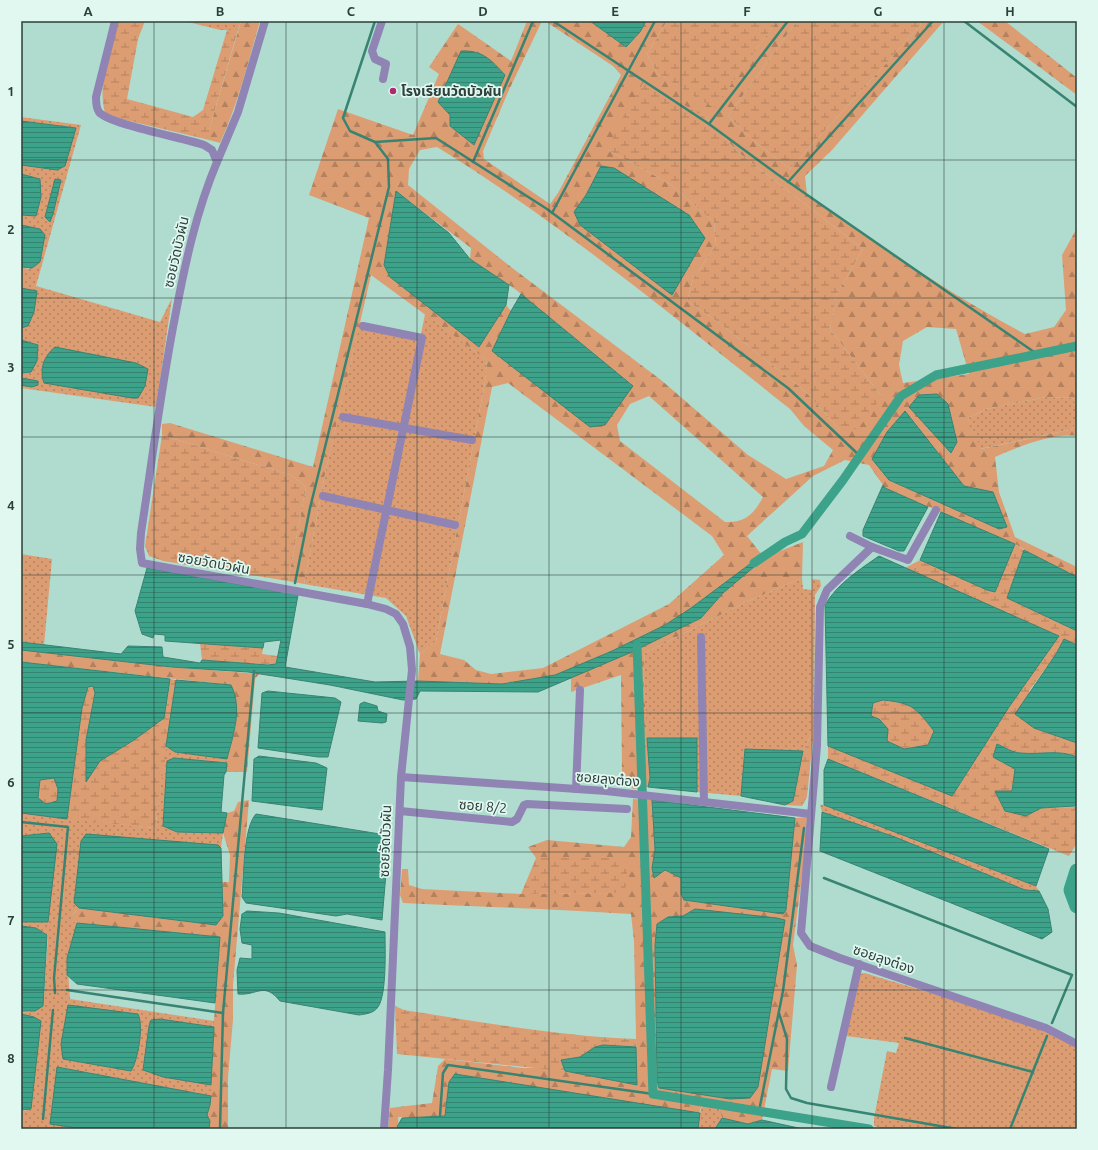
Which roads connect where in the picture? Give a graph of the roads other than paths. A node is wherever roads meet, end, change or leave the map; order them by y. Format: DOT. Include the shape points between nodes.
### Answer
graph roads {
  1 [pos="115,21"];
  2 [pos="265,21"];
  3 [pos="382,21"];
  4 [pos="383,79"];
  5 [pos="217,162"];
  6 [pos="363,326"];
  7 [pos="343,417"];
  8 [pos="404,428"];
  9 [pos="472,440"];
  10 [pos="323,496"];
  11 [pos="387,510"];
  12 [pos="936,510"];
  13 [pos="455,525"];
  14 [pos="850,536"];
  15 [pos="872,547"];
  16 [pos="367,604"];
  17 [pos="701,638"];
  18 [pos="580,690"];
  19 [pos="401,777"];
  20 [pos="576,789"];
  21 [pos="704,802"];
  22 [pos="627,809"];
  23 [pos="400,811"];
  24 [pos="811,814"];
  25 [pos="859,964"];
  26 [pos="1077,1044"];
  27 [pos="831,1086"];
  28 [pos="384,1129"];
  1 -- 5 [label="street" via="96,97 99,112 113,120 204,145 212,150"];
  2 -- 5 [label="street" via="238,112"];
  3 -- 4 [label="street" via="372,51 375,59 386,64"];
  5 -- 16 [label="street, ซอยวัดบัวผัน" via="199,210 186,259 166,366 141,533 142,564"];
  6 -- 8 [label="street" via="422,338"];
  7 -- 8 [label="street"];
  8 -- 9 [label="street"];
  8 -- 11 [label="street"];
  10 -- 11 [label="street"];
  11 -- 13 [label="street"];
  11 -- 16 [label="street"];
  12 -- 15 [label="street" via="908,560"];
  14 -- 15 [label="street"];
  15 -- 24 [label="street, ซอยลุงต๋อง" via="827,590 820,607 817,746"];
  16 -- 19 [label="street, ซอยวัดบัวผัน" via="396,614 403,624 410,647 412,670"];
  17 -- 21 [label="street"];
  18 -- 20 [label="street"];
  19 -- 20 [label="street, ซอยลุงต๋อง"];
  19 -- 23 [label="street, ซอยวัดบัวผัน"];
  20 -- 21 [label="street, ซอยลุงต๋อง"];
  21 -- 24 [label="street, ซอยลุงต๋อง"];
  22 -- 23 [label="street, ซอย 8/2" via="527,804 524,805 518,819 512,822"];
  23 -- 28 [label="street, ซอยวัดบัวผัน"];
  24 -- 25 [label="street, ซอยลุงต๋อง" via="801,933 810,946"];
  25 -- 26 [label="street, ซอยลุงต๋อง" via="1046,1028"];
  25 -- 27 [label="street"];
}
